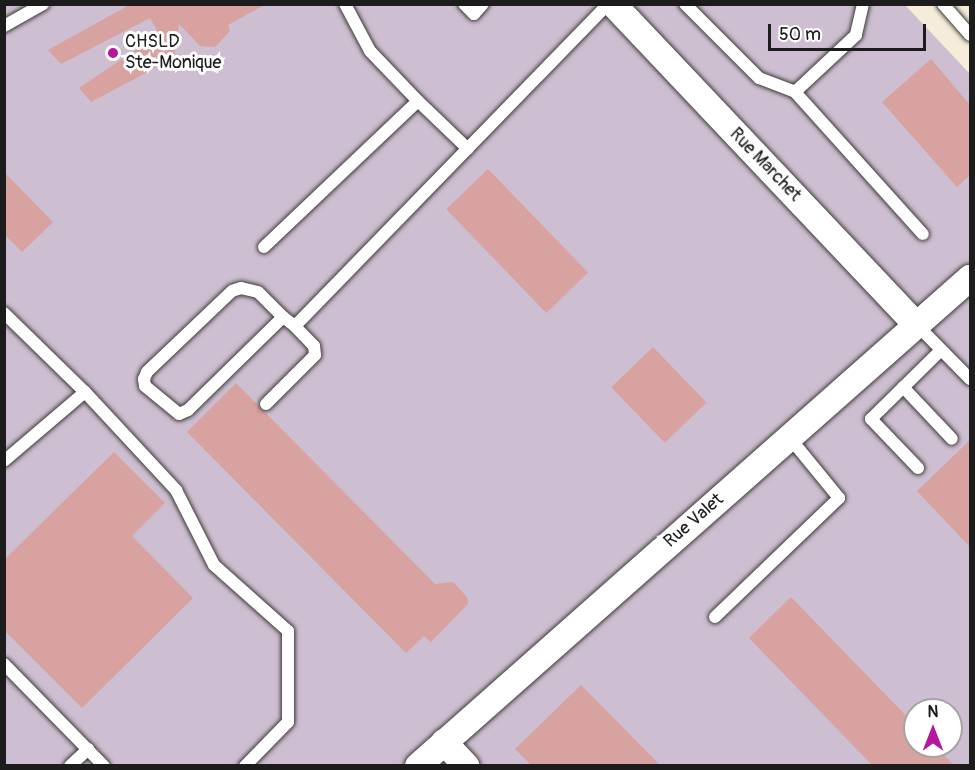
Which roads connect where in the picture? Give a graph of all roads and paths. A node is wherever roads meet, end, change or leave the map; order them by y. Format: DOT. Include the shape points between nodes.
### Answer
graph roads {
  1 [pos="43,4"];
  2 [pos="345,4"];
  3 [pos="464,4"];
  4 [pos="483,4"];
  5 [pos="608,4"];
  6 [pos="613,4"];
  7 [pos="685,4"];
  8 [pos="863,4"];
  9 [pos="943,4"];
  10 [pos="4,26"];
  11 [pos="970,35"];
  12 [pos="795,92"];
  13 [pos="418,101"];
  14 [pos="468,149"];
  15 [pos="923,234"];
  16 [pos="264,247"];
  17 [pos="970,278"];
  18 [pos="4,313"];
  19 [pos="283,317"];
  20 [pos="917,325"];
  21 [pos="294,326"];
  22 [pos="941,350"];
  23 [pos="970,379"];
  24 [pos="903,387"];
  25 [pos="85,392"];
  26 [pos="266,404"];
  27 [pos="789,437"];
  28 [pos="952,439"];
  29 [pos="4,461"];
  30 [pos="918,468"];
  31 [pos="715,617"];
  32 [pos="4,663"];
  33 [pos="444,742"];
  34 [pos="88,749"];
  35 [pos="70,765"];
  36 [pos="104,765"];
  37 [pos="245,765"];
  38 [pos="418,765"];
  39 [pos="466,765"];
  1 -- 10 [label="lane"];
  2 -- 13 [label="lane" via="370,51"];
  3 -- 4 [label="lane" via="474,14"];
  5 -- 14 [label="lane"];
  6 -- 20 [label="street, Rue Marchet"];
  7 -- 12 [label="lane" via="759,78"];
  8 -- 12 [label="lane" via="856,35"];
  9 -- 11 [label="lane"];
  12 -- 15 [label="lane"];
  13 -- 14 [label="lane"];
  13 -- 16 [label="lane"];
  14 -- 21 [label="lane"];
  17 -- 20 [label="street, Rue Valet"];
  18 -- 25 [label="lane"];
  19 -- 19 [label="lane" via="258,292 241,288 232,291 147,372 145,386 174,413 188,410"];
  19 -- 21 [label="lane"];
  20 -- 22 [label="lane"];
  20 -- 27 [label="street, Rue Valet"];
  21 -- 26 [label="lane" via="314,346 315,355"];
  22 -- 23 [label="lane"];
  22 -- 24 [label="lane"];
  24 -- 28 [label="lane"];
  24 -- 30 [label="lane" via="871,419"];
  25 -- 29 [label="lane"];
  25 -- 37 [label="lane" via="176,490 214,565 288,631 288,722"];
  27 -- 31 [label="lane" via="839,498"];
  27 -- 33 [label="street, Rue Valet"];
  32 -- 34 [label="lane"];
  33 -- 38 [label="street, Rue Valet"];
  33 -- 39 [label="street"];
  34 -- 35 [label="lane"];
  34 -- 36 [label="lane"];
}
